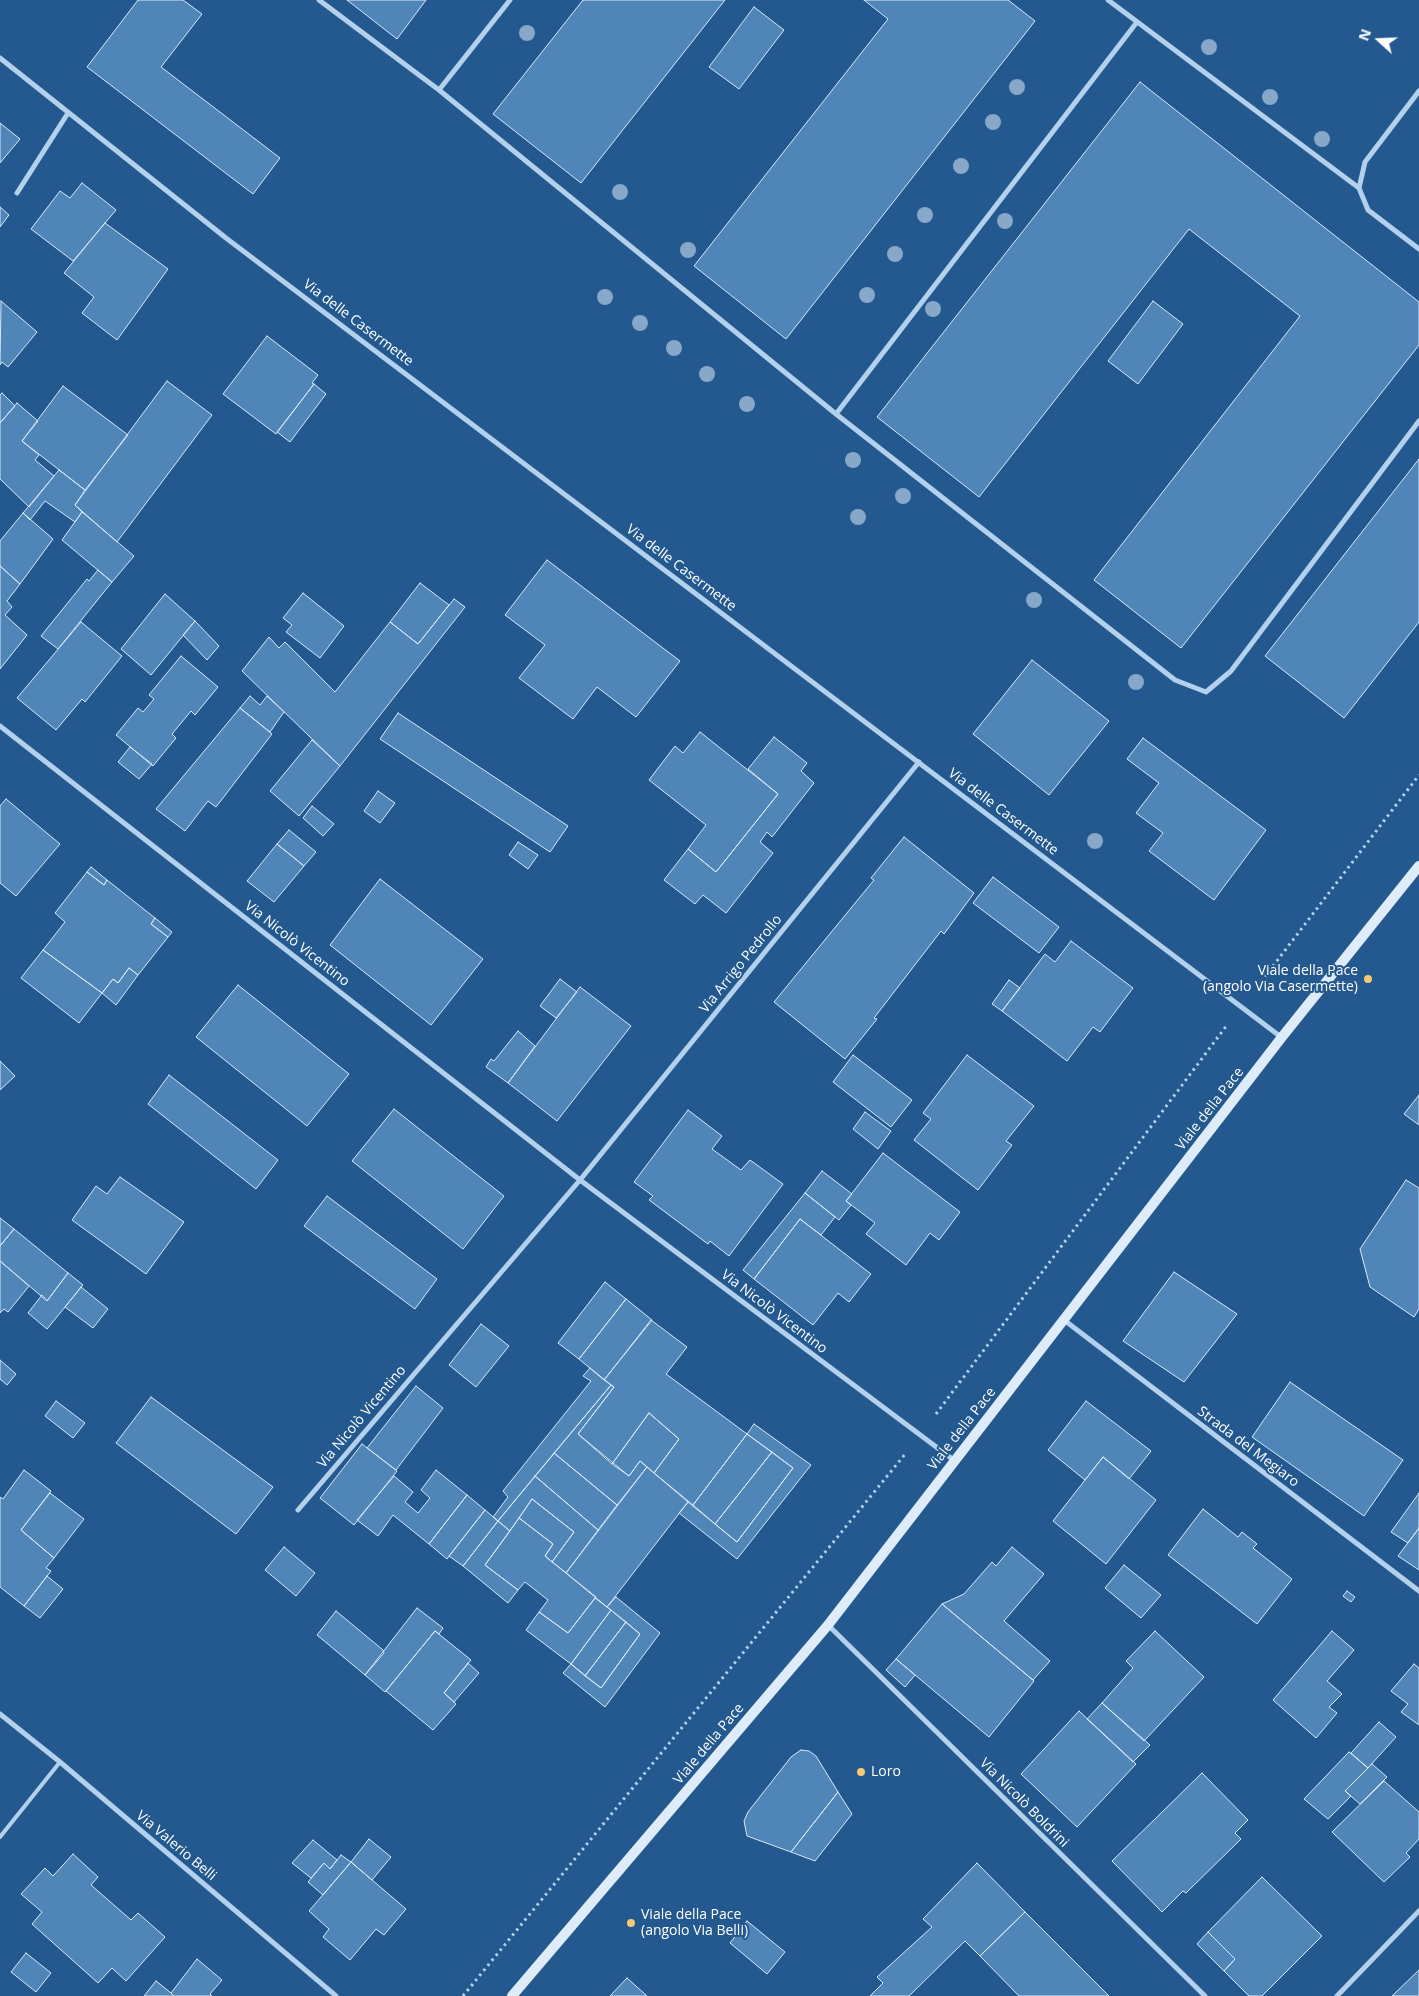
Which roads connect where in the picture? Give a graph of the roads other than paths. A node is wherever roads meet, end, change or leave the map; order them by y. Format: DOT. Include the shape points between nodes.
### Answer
graph roads {
  1 [pos="320,0"];
  2 [pos="510,0"];
  3 [pos="1108,0"];
  4 [pos="1137,22"];
  5 [pos="0,58"];
  6 [pos="438,90"];
  7 [pos="1419,92"];
  8 [pos="68,113"];
  9 [pos="1359,188"];
  10 [pos="17,193"];
  11 [pos="1419,249"];
  12 [pos="836,414"];
  13 [pos="1419,421"];
  14 [pos="0,726"];
  15 [pos="919,762"];
  16 [pos="1419,866"];
  17 [pos="1282,1037"];
  18 [pos="580,1180"];
  19 [pos="1064,1320"];
  20 [pos="955,1461"];
  21 [pos="298,1510"];
  22 [pos="1419,1591"];
  23 [pos="828,1625"];
  24 [pos="0,1714"];
  25 [pos="60,1762"];
  26 [pos="0,1837"];
  27 [pos="1419,1911"];
  28 [pos="336,1996"];
  29 [pos="512,1996"];
  30 [pos="1205,1996"];
  31 [pos="1337,1996"];
  1 -- 6 [label="street"];
  2 -- 6 [label="street"];
  3 -- 4 [label="street"];
  4 -- 9 [label="street"];
  4 -- 12 [label="street"];
  5 -- 8 [label="street, Via delle Casermette"];
  6 -- 12 [label="street"];
  7 -- 9 [label="street" via="1365,162"];
  8 -- 10 [label="street"];
  8 -- 15 [label="street, Via delle Casermette" via="226,238"];
  9 -- 11 [label="street" via="1368,210"];
  12 -- 13 [label="street" via="1175,680 1206,692 1230,671"];
  14 -- 18 [label="street, Via Nicolò Vicentino"];
  15 -- 17 [label="street, Via delle Casermette"];
  15 -- 18 [label="street, Via Arrigo Pedrollo"];
  16 -- 17 [label="main road, Viale della Pace"];
  17 -- 19 [label="main road, Viale della Pace"];
  18 -- 20 [label="street, Via Nicolò Vicentino"];
  18 -- 21 [label="street, Via Nicolò Vicentino"];
  19 -- 20 [label="main road, Viale della Pace"];
  19 -- 22 [label="street, Strada del Megiaro"];
  20 -- 23 [label="main road, Viale della Pace"];
  23 -- 29 [label="main road, Viale della Pace"];
  23 -- 30 [label="street, Via Nicolò Boldrini"];
  24 -- 25 [label="street, Via Valerio Belli"];
  25 -- 26 [label="lane"];
  25 -- 28 [label="street, Via Valerio Belli"];
  27 -- 31 [label="street"];
}
